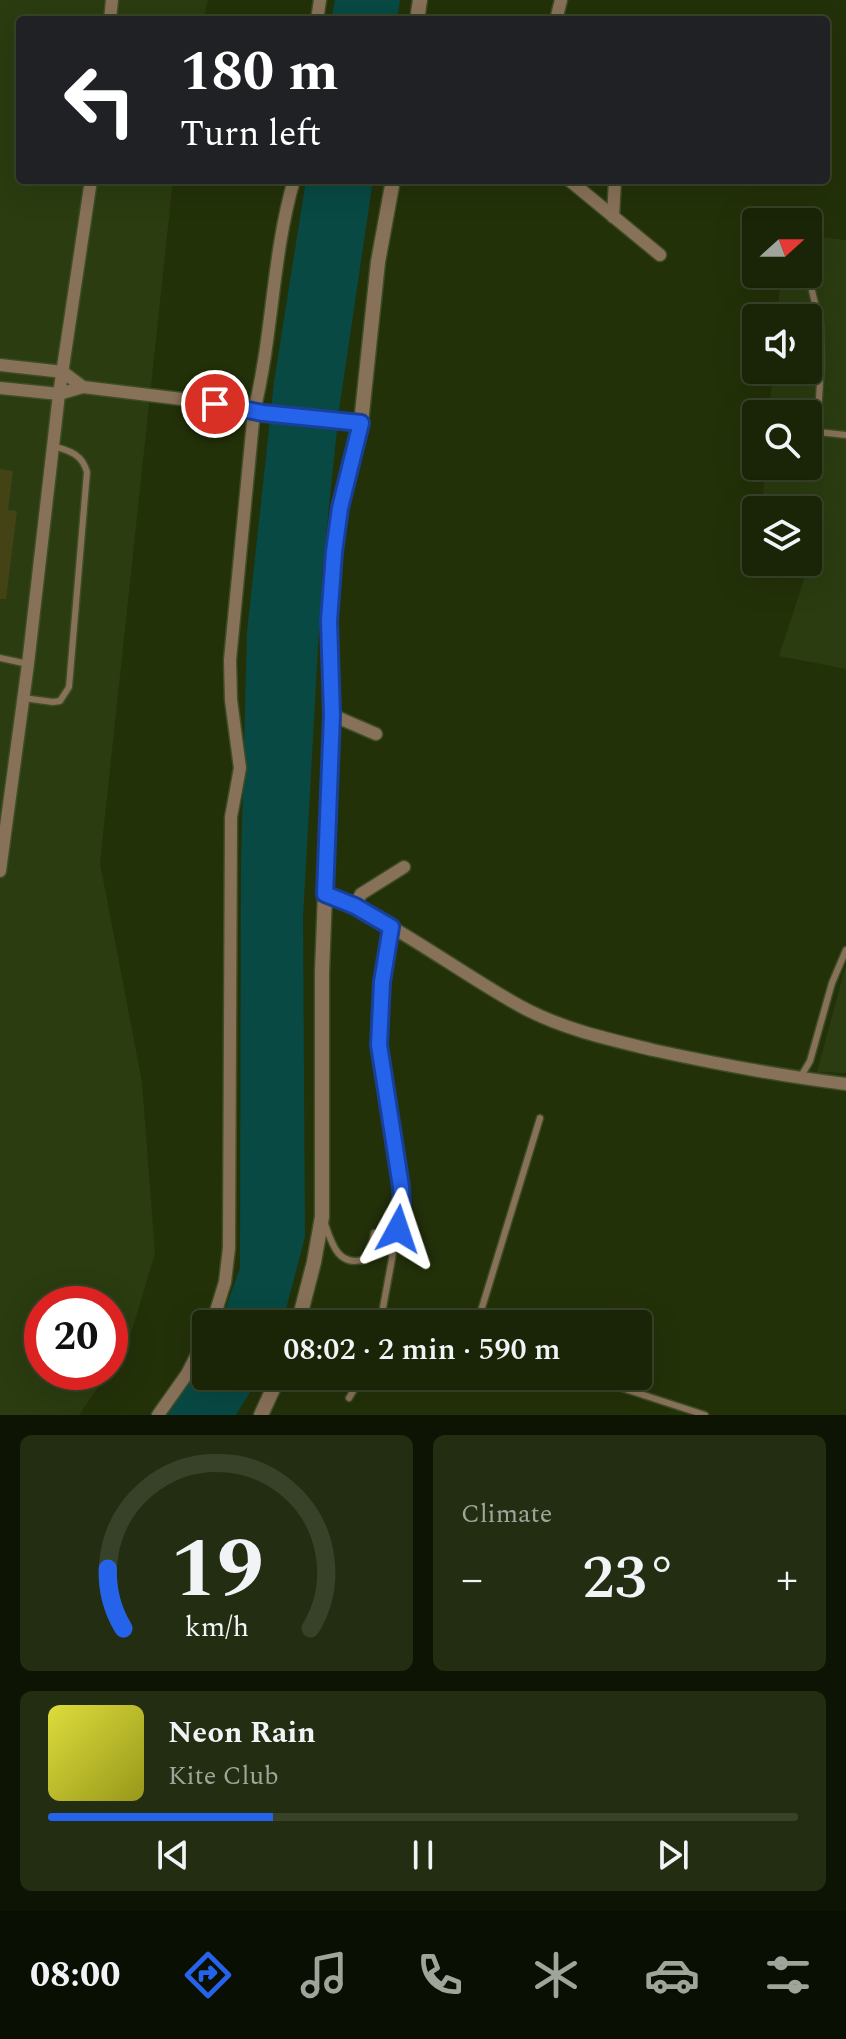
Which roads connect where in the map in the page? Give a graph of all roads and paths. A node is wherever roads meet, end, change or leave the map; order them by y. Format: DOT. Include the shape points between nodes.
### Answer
graph roads {
  1 [pos="90,184"];
  2 [pos="293,184"];
  3 [pos="392,184"];
  4 [pos="574,184"];
  5 [pos="615,184"];
  6 [pos="613,217"];
  7 [pos="660,255"];
  8 [pos="811,288"];
  9 [pos="0,365"];
  10 [pos="63,372"];
  11 [pos="83,387"];
  12 [pos="0,388"];
  13 [pos="59,394"];
  14 [pos="819,400"];
  15 [pos="259,412"];
  16 [pos="361,423"];
  17 [pos="822,433"];
  18 [pos="846,435"];
  19 [pos="53,446"];
  20 [pos="0,658"];
  21 [pos="28,664"];
  22 [pos="22,698"];
  23 [pos="332,715"];
  24 [pos="376,734"];
  25 [pos="404,867"];
  26 [pos="0,871"];
  27 [pos="325,894"];
  28 [pos="355,906"];
  29 [pos="391,927"];
  30 [pos="846,950"];
  31 [pos="800,1078"];
  32 [pos="846,1084"];
  33 [pos="540,1118"];
  34 [pos="322,1217"];
  35 [pos="374,1233"];
  36 [pos="216,1310"];
  37 [pos="302,1310"];
  38 [pos="384,1310"];
  39 [pos="481,1310"];
  40 [pos="192,1364"];
  41 [pos="273,1390"];
  42 [pos="354,1390"];
  43 [pos="628,1390"];
  44 [pos="349,1398"];
  45 [pos="158,1415"];
  46 [pos="261,1415"];
  47 [pos="705,1415"];
  1 -- 10 [label="street"];
  2 -- 15 [label="street"];
  3 -- 16 [label="street" via="378,262"];
  4 -- 6 [label="street"];
  5 -- 6 [label="street"];
  6 -- 7 [label="street"];
  8 -- 14 [label="lane" via="820,324"];
  9 -- 10 [label="street"];
  10 -- 11 [label="street"];
  10 -- 13 [label="street"];
  11 -- 13 [label="street"];
  11 -- 15 [label="street"];
  12 -- 13 [label="street"];
  13 -- 19 [label="street"];
  15 -- 16 [label="street"];
  15 -- 36 [label="street" via="230,660 240,768 231,833 229,1260"];
  16 -- 23 [label="street" via="334,552 328,646"];
  17 -- 18 [label="lane"];
  19 -- 21 [label="street"];
  19 -- 22 [label="lane" via="75,453 87,472 69,687 60,701"];
  20 -- 21 [label="lane"];
  21 -- 22 [label="street"];
  22 -- 26 [label="street"];
  23 -- 24 [label="street"];
  23 -- 27 [label="street"];
  25 -- 28 [label="street" via="361,894"];
  27 -- 28 [label="street"];
  27 -- 34 [label="street"];
  28 -- 29 [label="street"];
  29 -- 31 [label="street" via="558,1024 600,1038"];
  29 -- 38 [label="lane" via="379,1045 402,1204"];
  30 -- 31 [label="lane"];
  31 -- 32 [label="street"];
  33 -- 39 [label="lane"];
  34 -- 35 [label="lane" via="332,1246 348,1261 366,1259"];
  34 -- 37 [label="street"];
  40 -- 45 [label="street"];
  41 -- 46 [label="street"];
  42 -- 44 [label="lane"];
  43 -- 47 [label="lane"];
}
